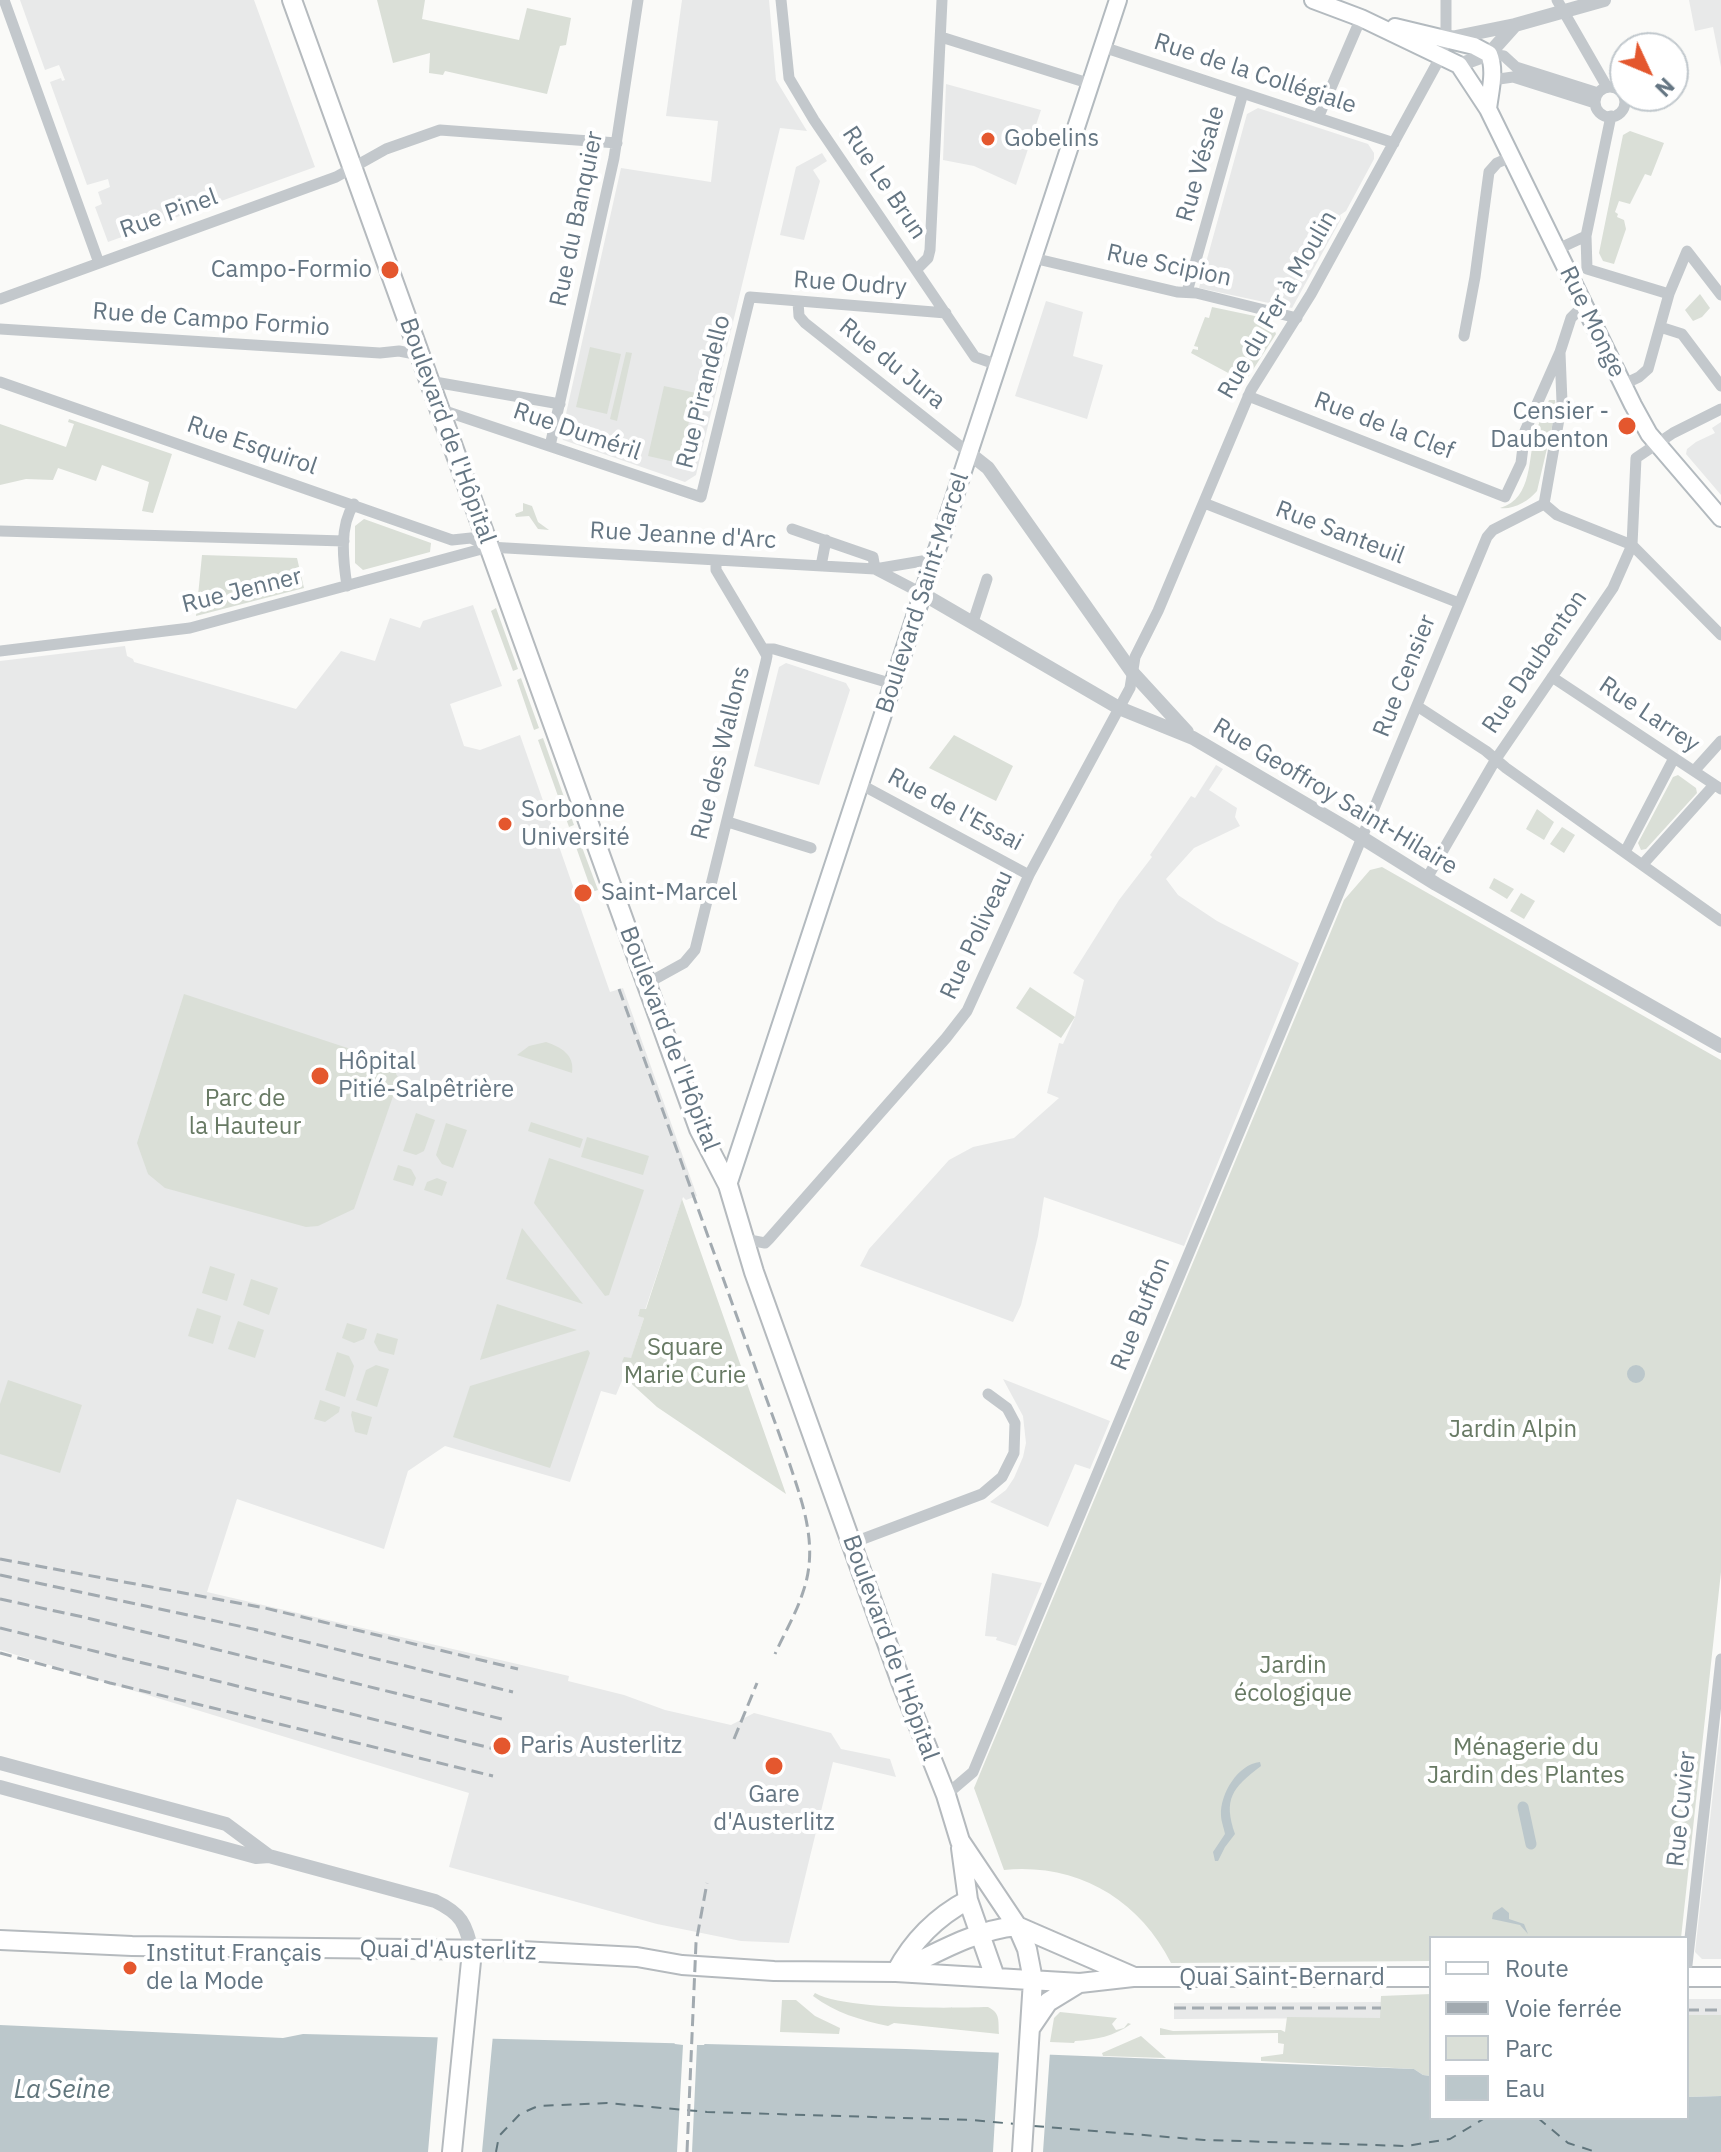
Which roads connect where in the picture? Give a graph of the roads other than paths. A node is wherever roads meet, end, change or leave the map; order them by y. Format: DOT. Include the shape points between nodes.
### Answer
graph roads {
  1 [pos="4,0"];
  2 [pos="292,0"];
  3 [pos="638,0"];
  4 [pos="781,0"];
  5 [pos="942,0"];
  6 [pos="1118,0"];
  7 [pos="1313,0"];
  8 [pos="1446,0"];
  9 [pos="1604,0"];
  10 [pos="1561,6"];
  11 [pos="1361,18"];
  12 [pos="1515,25"];
  13 [pos="941,37"];
  14 [pos="1446,39"];
  15 [pos="1103,47"];
  16 [pos="1489,54"];
  17 [pos="1441,56"];
  18 [pos="1459,65"];
  19 [pos="1492,80"];
  20 [pos="1091,84"];
  21 [pos="1243,93"];
  22 [pos="1600,94"];
  23 [pos="1488,109"];
  24 [pos="1611,116"];
  25 [pos="1318,118"];
  26 [pos="617,143"];
  27 [pos="1394,143"];
  28 [pos="1511,157"];
  29 [pos="351,167"];
  30 [pos="1586,236"];
  31 [pos="1574,243"];
  32 [pos="1558,249"];
  33 [pos="1033,258"];
  34 [pos="99,263"];
  35 [pos="1586,263"];
  36 [pos="916,270"];
  37 [pos="1570,277"];
  38 [pos="1187,292"];
  39 [pos="1669,294"];
  40 [pos="1721,295"];
  41 [pos="750,297"];
  42 [pos="0,299"];
  43 [pos="798,302"];
  44 [pos="1583,306"];
  45 [pos="946,313"];
  46 [pos="1297,318"];
  47 [pos="1660,327"];
  48 [pos="0,329"];
  49 [pos="1464,336"];
  50 [pos="1560,352"];
  51 [pos="420,355"];
  52 [pos="998,365"];
  53 [pos="429,381"];
  54 [pos="0,382"];
  55 [pos="1622,385"];
  56 [pos="1721,386"];
  57 [pos="1248,396"];
  58 [pos="560,404"];
  59 [pos="439,409"];
  60 [pos="1721,409"];
  61 [pos="1657,444"];
  62 [pos="550,446"];
  63 [pos="969,453"];
  64 [pos="701,497"];
  65 [pos="1204,503"];
  66 [pos="354,504"];
  67 [pos="1544,504"];
  68 [pos="1721,518"];
  69 [pos="792,529"];
  70 [pos="0,531"];
  71 [pos="826,540"];
  72 [pos="344,541"];
  73 [pos="1632,545"];
  74 [pos="489,547"];
  75 [pos="934,559"];
  76 [pos="716,561"];
  77 [pos="821,566"];
  78 [pos="875,569"];
  79 [pos="987,579"];
  80 [pos="347,586"];
  81 [pos="923,594"];
  82 [pos="1459,603"];
  83 [pos="973,622"];
  84 [pos="1721,635"];
  85 [pos="763,649"];
  86 [pos="0,651"];
  87 [pos="1132,672"];
  88 [pos="1552,677"];
  89 [pos="893,684"];
  90 [pos="1417,706"];
  91 [pos="1119,708"];
  92 [pos="1193,738"];
  93 [pos="1721,741"];
  94 [pos="1674,758"];
  95 [pos="1496,759"];
  96 [pos="1694,771"];
  97 [pos="860,784"];
  98 [pos="1718,787"];
  99 [pos="728,822"];
  100 [pos="1362,838"];
  101 [pos="811,848"];
  102 [pos="1625,852"];
  103 [pos="1643,864"];
  104 [pos="1029,875"];
  105 [pos="1427,878"];
  106 [pos="1721,921"];
  107 [pos="646,984"];
  108 [pos="1721,1046"];
  109 [pos="728,1185"];
  110 [pos="744,1239"];
  111 [pos="988,1394"];
  112 [pos="852,1543"];
  113 [pos="1721,1659"];
  114 [pos="0,1763"];
  115 [pos="0,1787"];
  116 [pos="946,1795"];
  117 [pos="960,1841"];
  118 [pos="269,1856"];
  119 [pos="968,1900"];
  120 [pos="1017,1926"];
  121 [pos="980,1935"];
  122 [pos="0,1940"];
  123 [pos="1689,1947"];
  124 [pos="472,1951"];
  125 [pos="896,1972"];
  126 [pos="995,1977"];
  127 [pos="1133,1977"];
  128 [pos="1429,1977"];
  129 [pos="1689,1977"];
  130 [pos="1721,1977"];
  131 [pos="1033,1980"];
  132 [pos="1080,1983"];
  133 [pos="1030,2029"];
  134 [pos="452,2152"];
  135 [pos="1022,2152"];
  1 -- 34 [label="street"];
  2 -- 29 [label="main road, Boulevard de l'Hôpital"];
  3 -- 26 [label="street, Rue du Banquier"];
  4 -- 36 [label="street, Rue Le Brun" via="789,78"];
  5 -- 13 [label="street"];
  6 -- 15 [label="main road, Boulevard Saint-Marcel"];
  7 -- 11 [label="main road"];
  8 -- 14 [label="street, Rue du Fer à Moulin"];
  9 -- 10 [label="street"];
  10 -- 12 [label="street"];
  10 -- 22 [label="street"];
  11 -- 14 [label="main road"];
  11 -- 17 [label="main road"];
  11 -- 25 [label="street"];
  12 -- 14 [label="street"];
  12 -- 16 [label="street"];
  13 -- 20 [label="street"];
  13 -- 36 [label="street" via="930,250"];
  14 -- 16 [label="main road"];
  14 -- 17 [label="street, Rue du Fer à Moulin"];
  15 -- 20 [label="main road, Boulevard Saint-Marcel"];
  15 -- 21 [label="street, Rue de la Collégiale"];
  16 -- 18 [label="street"];
  16 -- 19 [label="main road"];
  16 -- 22 [label="street"];
  17 -- 18 [label="main road"];
  17 -- 27 [label="street, Rue du Fer à Moulin"];
  18 -- 23 [label="main road, Rue Monge"];
  19 -- 22 [label="street" via="1513,77"];
  19 -- 23 [label="main road"];
  20 -- 33 [label="main road, Boulevard Saint-Marcel"];
  21 -- 25 [label="street, Rue de la Collégiale"];
  21 -- 38 [label="street, Rue Vésale"];
  22 -- 24 [label="street" via="1602,115"];
  22 -- 24 [label="street" via="1618,89 1625,100 1621,111"];
  23 -- 28 [label="main road, Rue Monge"];
  24 -- 30 [label="street"];
  25 -- 27 [label="street, Rue de la Collégiale"];
  26 -- 29 [label="street, Rue Pinel" via="440,130"];
  26 -- 58 [label="street, Rue du Banquier"];
  27 -- 46 [label="street, Rue du Fer à Moulin"];
  28 -- 32 [label="main road, Rue Monge"];
  28 -- 49 [label="street" via="1489,172"];
  29 -- 34 [label="street, Rue Pinel" via="336,177"];
  29 -- 51 [label="main road, Boulevard de l'Hôpital"];
  30 -- 31 [label="street"];
  30 -- 35 [label="street"];
  31 -- 32 [label="street"];
  31 -- 35 [label="street"];
  32 -- 37 [label="main road, Rue Monge"];
  33 -- 38 [label="street, Rue Scipion"];
  33 -- 52 [label="main road, Boulevard Saint-Marcel"];
  34 -- 42 [label="street, Rue Pinel"];
  35 -- 37 [label="street"];
  35 -- 39 [label="street"];
  36 -- 45 [label="street, Rue Le Brun"];
  37 -- 44 [label="main road, Rue Monge"];
  38 -- 46 [label="street, Rue Scipion"];
  39 -- 40 [label="street" via="1687,251"];
  39 -- 47 [label="street"];
  41 -- 43 [label="street, Rue Oudry"];
  41 -- 64 [label="street, Rue Pirandello"];
  43 -- 45 [label="street, Rue Oudry"];
  43 -- 63 [label="street, Rue du Jura" via="805,323"];
  44 -- 50 [label="street" via="1571,318"];
  44 -- 55 [label="main road, Rue Monge"];
  45 -- 52 [label="street, Rue Le Brun" via="975,357"];
  46 -- 57 [label="street, Rue du Fer à Moulin"];
  47 -- 55 [label="street" via="1648,369"];
  47 -- 56 [label="street" via="1682,334"];
  48 -- 51 [label="street, Rue de Campo Formio"];
  50 -- 57 [label="street, Rue de la Clef" via="1525,431 1521,463 1504,497"];
  50 -- 67 [label="street" via="1562,402"];
  51 -- 53 [label="main road, Boulevard de l'Hôpital"];
  52 -- 63 [label="main road, Boulevard Saint-Marcel"];
  53 -- 58 [label="street"];
  53 -- 59 [label="main road, Boulevard de l'Hôpital"];
  54 -- 66 [label="street, Rue Esquirol"];
  55 -- 61 [label="main road, Rue Monge"];
  57 -- 65 [label="street, Rue du Fer à Moulin"];
  58 -- 62 [label="street, Rue du Banquier"];
  59 -- 62 [label="street, Rue Duméril"];
  59 -- 74 [label="main road, Boulevard de l'Hôpital"];
  60 -- 61 [label="street"];
  61 -- 68 [label="main road, Rue Monge"];
  61 -- 73 [label="street, Rue Daubenton" via="1636,458"];
  62 -- 64 [label="street, Rue Duméril"];
  63 -- 75 [label="main road, Boulevard Saint-Marcel"];
  63 -- 87 [label="street" via="988,468"];
  65 -- 82 [label="street, Rue Santeuil"];
  65 -- 87 [label="street, Rue du Fer à Moulin"];
  66 -- 72 [label="street" via="347,514"];
  66 -- 74 [label="street, Rue Esquirol" via="452,540 471,538"];
  67 -- 73 [label="street" via="1557,515"];
  67 -- 82 [label="street, Rue Censier" via="1491,532"];
  69 -- 71 [label="street"];
  70 -- 72 [label="street"];
  71 -- 77 [label="street"];
  71 -- 78 [label="street" via="873,557"];
  72 -- 80 [label="street"];
  73 -- 84 [label="street"];
  73 -- 88 [label="street, Rue Daubenton" via="1613,588"];
  74 -- 76 [label="street, Rue Jeanne d'Arc"];
  74 -- 80 [label="street, Rue Jenner"];
  74 -- 107 [label="main road, Boulevard de l'Hôpital"];
  75 -- 78 [label="street, Rue Jeanne d'Arc"];
  75 -- 81 [label="main road, Boulevard Saint-Marcel"];
  76 -- 77 [label="street, Rue Jeanne d'Arc"];
  76 -- 85 [label="street" via="716,570"];
  77 -- 78 [label="street, Rue Jeanne d'Arc"];
  78 -- 81 [label="street, Rue Jeanne d'Arc"];
  79 -- 83 [label="street"];
  80 -- 86 [label="street, Rue Jenner" via="190,628"];
  81 -- 83 [label="street, Rue Geoffroy Saint-Hilaire"];
  81 -- 89 [label="main road, Boulevard Saint-Marcel"];
  82 -- 90 [label="street, Rue Censier"];
  83 -- 91 [label="street, Rue Geoffroy Saint-Hilaire"];
  85 -- 89 [label="street"];
  85 -- 99 [label="street, Rue des Wallons" via="766,661"];
  87 -- 91 [label="street, Rue Poliveau"];
  87 -- 92 [label="street"];
  88 -- 94 [label="street, Rue Larrey"];
  88 -- 95 [label="street, Rue Daubenton"];
  89 -- 97 [label="main road, Boulevard Saint-Marcel"];
  90 -- 95 [label="street"];
  90 -- 100 [label="street, Rue Censier"];
  91 -- 92 [label="street, Rue Geoffroy Saint-Hilaire"];
  91 -- 104 [label="street, Rue Poliveau"];
  92 -- 100 [label="street, Rue Geoffroy Saint-Hilaire"];
  93 -- 96 [label="street"];
  94 -- 96 [label="street, Rue Larrey"];
  94 -- 102 [label="street"];
  95 -- 102 [label="street"];
  95 -- 105 [label="street, Rue Daubenton"];
  96 -- 98 [label="street, Rue Larrey"];
  97 -- 104 [label="street, Rue de l'Essai"];
  97 -- 109 [label="main road, Boulevard Saint-Marcel"];
  98 -- 103 [label="street"];
  99 -- 101 [label="street"];
  99 -- 107 [label="street, Rue des Wallons" via="695,950 684,963"];
  100 -- 105 [label="street, Rue Geoffroy Saint-Hilaire"];
  100 -- 116 [label="street, Rue Buffon" via="973,1772"];
  102 -- 103 [label="street"];
  103 -- 106 [label="street"];
  104 -- 110 [label="street, Rue Poliveau" via="983,980 946,1038 765,1243"];
  105 -- 108 [label="street, Rue Geoffroy Saint-Hilaire"];
  107 -- 109 [label="main road, Boulevard de l'Hôpital" via="699,1129"];
  109 -- 110 [label="main road, Boulevard de l'Hôpital"];
  110 -- 112 [label="main road, Boulevard de l'Hôpital"];
  111 -- 112 [label="street" via="1007,1408 1015,1423 1014,1453 1002,1477 982,1494"];
  112 -- 116 [label="main road, Boulevard de l'Hôpital"];
  113 -- 123 [label="street, Rue Cuvier"];
  114 -- 118 [label="street" via="226,1824"];
  115 -- 118 [label="street" via="256,1857"];
  116 -- 117 [label="main road, Boulevard de l'Hôpital"];
  117 -- 119 [label="main road"];
  117 -- 120 [label="main road, Boulevard de l'Hôpital"];
  118 -- 124 [label="street" via="435,1901 460,1917"];
  119 -- 121 [label="main road"];
  119 -- 125 [label="main road" via="927,1928"];
  120 -- 121 [label="main road"];
  120 -- 127 [label="main road, Quai Saint-Bernard"];
  120 -- 131 [label="main road, Boulevard de l'Hôpital"];
  121 -- 125 [label="main road"];
  121 -- 126 [label="main road"];
  122 -- 124 [label="main road, Quai d'Austerlitz"];
  124 -- 125 [label="main road, Quai d'Austerlitz" via="637,1957 781,1971"];
  124 -- 134 [label="main road"];
  125 -- 126 [label="main road, Quai d'Austerlitz"];
  126 -- 131 [label="main road, Quai Saint-Bernard"];
  127 -- 128 [label="main road, Quai Saint-Bernard"];
  127 -- 132 [label="main road, Quai Saint-Bernard"];
  129 -- 130 [label="main road"];
  131 -- 132 [label="main road, Quai Saint-Bernard"];
  131 -- 133 [label="main road, Boulevard de l'Hôpital"];
  132 -- 133 [label="main road" via="1048,2002"];
  133 -- 135 [label="main road, Boulevard de l'Hôpital"];
}
